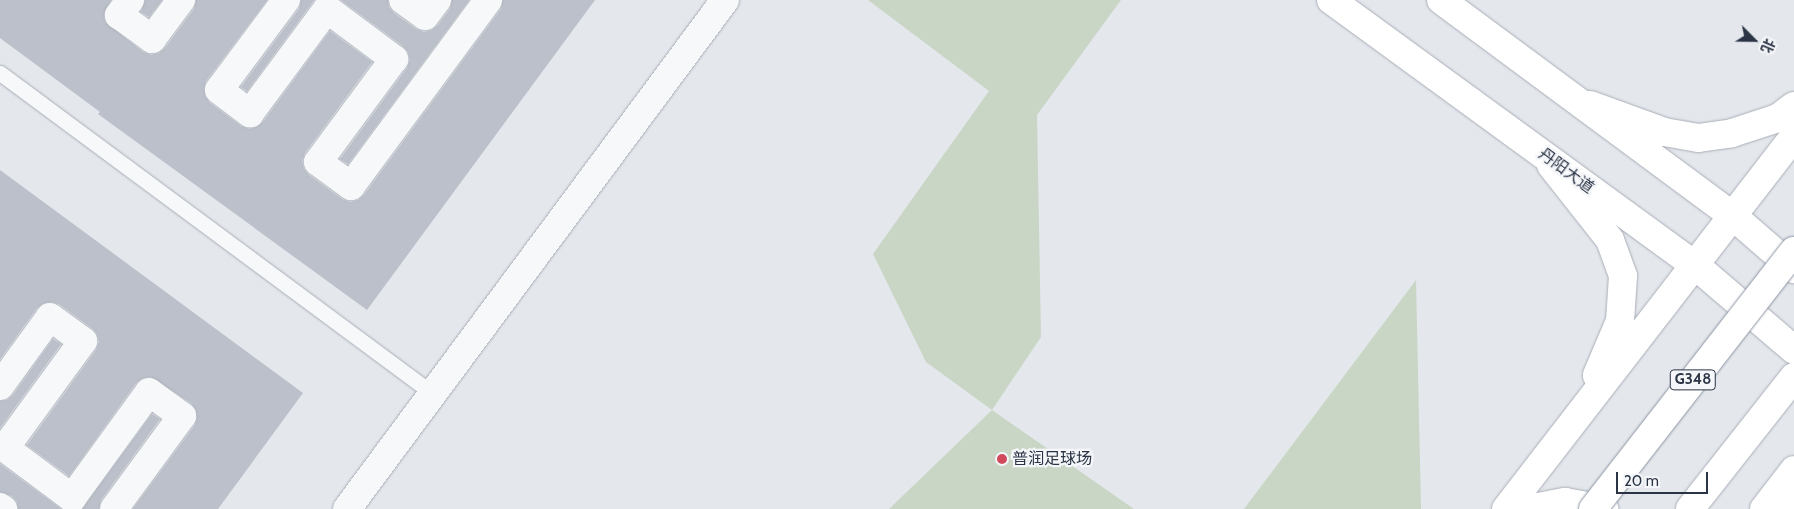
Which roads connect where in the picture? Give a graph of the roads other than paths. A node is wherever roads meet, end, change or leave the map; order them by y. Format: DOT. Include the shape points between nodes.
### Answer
graph roads {
  1 [pos="130,0"];
  2 [pos="181,0"];
  3 [pos="286,0"];
  4 [pos="403,0"];
  5 [pos="437,0"];
  6 [pos="488,0"];
  7 [pos="725,0"];
  8 [pos="1331,0"];
  9 [pos="1441,0"];
  10 [pos="0,73"];
  11 [pos="1573,98"];
  12 [pos="1794,106"];
  13 [pos="1794,137"];
  14 [pos="1541,152"];
  15 [pos="1733,216"];
  16 [pos="1794,251"];
  17 [pos="1695,265"];
  18 [pos="1794,269"];
  19 [pos="1794,350"];
  20 [pos="1794,377"];
  21 [pos="0,386"];
  22 [pos="432,393"];
  23 [pos="1566,431"];
  24 [pos="1794,470"];
  25 [pos="1794,506"];
  26 [pos="114,509"];
  27 [pos="346,509"];
  28 [pos="1506,509"];
  29 [pos="1528,509"];
  30 [pos="1593,509"];
  31 [pos="1604,509"];
  32 [pos="1690,509"];
  33 [pos="1764,509"];
  34 [pos="1790,509"];
  1 -- 2 [label="street" via="119,15 152,40"];
  3 -- 6 [label="street" via="219,90 250,113 327,9 394,59 318,162 351,186"];
  4 -- 5 [label="street" via="425,16"];
  7 -- 22 [label="street"];
  8 -- 14 [label="main road, 丹阳大道"];
  9 -- 11 [label="main road"];
  10 -- 22 [label="lane"];
  11 -- 12 [label="main road" via="1626,120 1698,138 1732,133 1778,118"];
  11 -- 15 [label="main road"];
  13 -- 15 [label="main road"];
  14 -- 17 [label="main road, 丹阳大道"];
  14 -- 23 [label="main road" via="1610,240 1622,276 1620,321 1601,367"];
  15 -- 17 [label="main road"];
  15 -- 18 [label="main road"];
  16 -- 30 [label="main road, G348, bridge"];
  17 -- 19 [label="main road, 丹阳大道"];
  17 -- 23 [label="main road"];
  20 -- 32 [label="main road"];
  21 -- 26 [label="street" via="50,317 83,341 4,448 72,498 149,392 182,416"];
  22 -- 27 [label="street"];
  23 -- 28 [label="main road"];
  24 -- 33 [label="main road"];
  25 -- 34 [label="main road"];
  29 -- 31 [label="main road" via="1565,502"];
}
